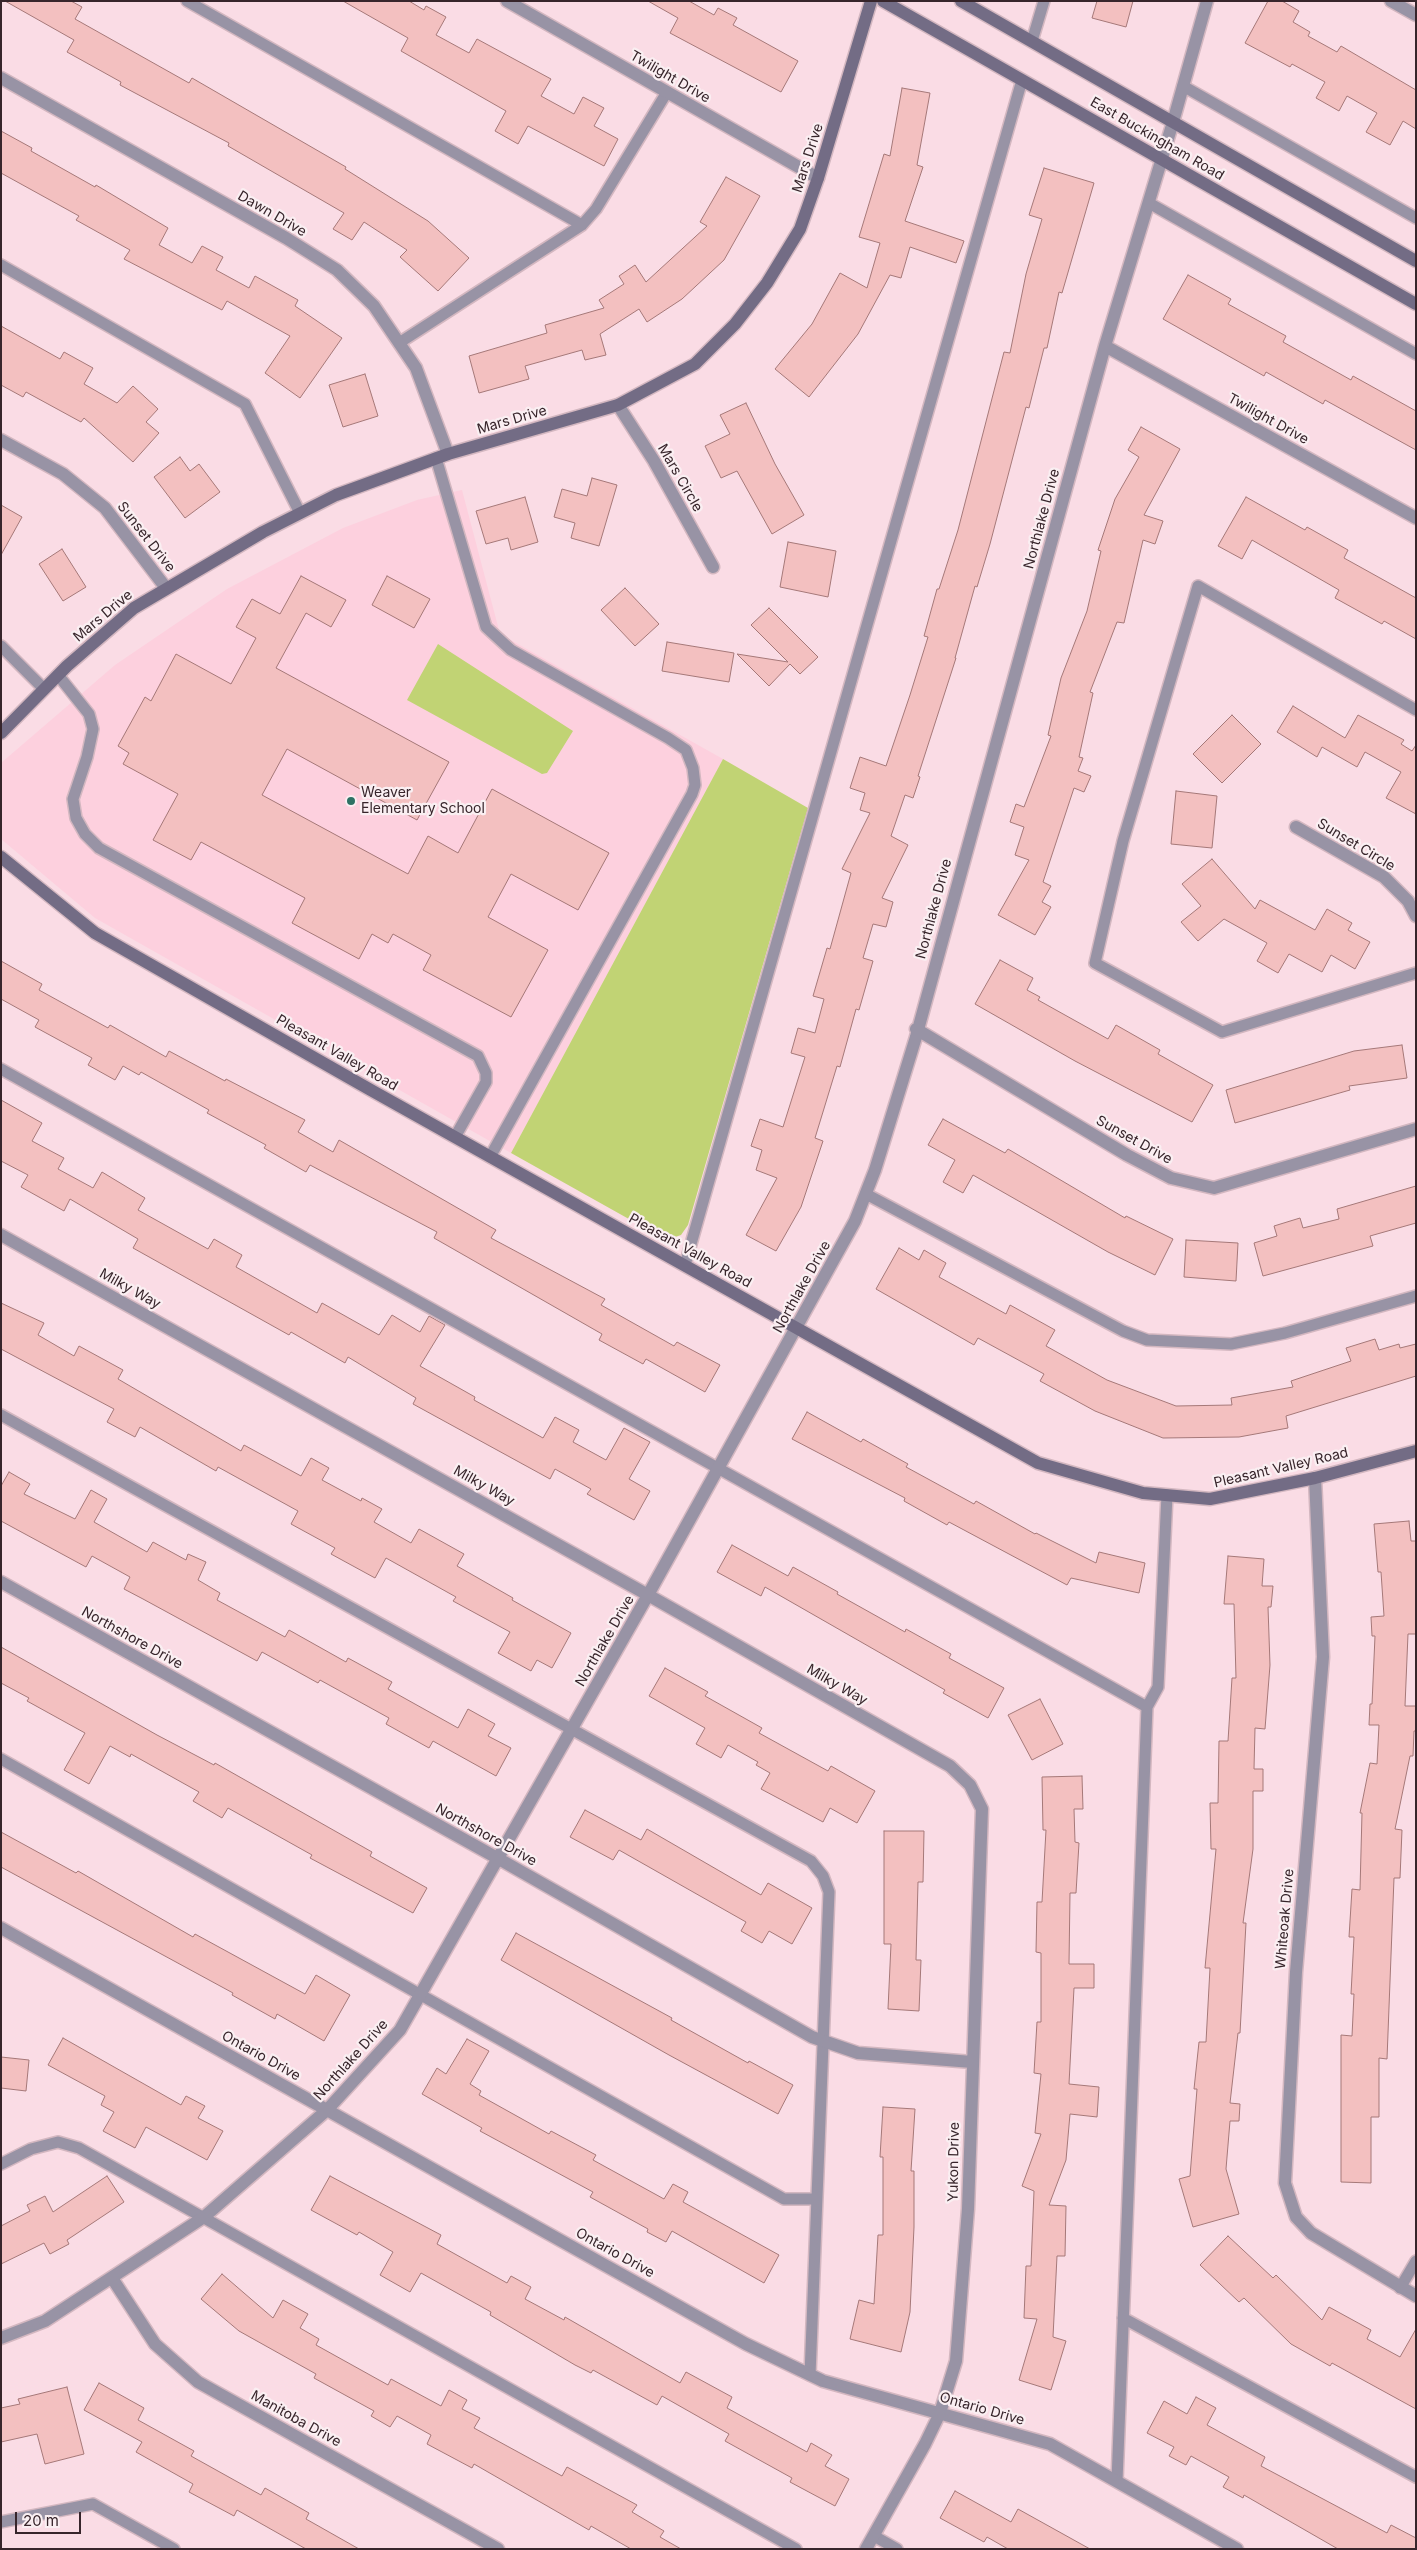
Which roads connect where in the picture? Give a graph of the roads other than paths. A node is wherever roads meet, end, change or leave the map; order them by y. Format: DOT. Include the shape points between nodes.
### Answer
graph roads {
  1 [pos="187,1"];
  2 [pos="507,1"];
  3 [pos="871,1"];
  4 [pos="883,1"];
  5 [pos="961,1"];
  6 [pos="1044,1"];
  7 [pos="1207,1"];
  8 [pos="1391,1"];
  9 [pos="1416,15"];
  10 [pos="1032,42"];
  11 [pos="1,78"];
  12 [pos="1022,80"];
  13 [pos="1183,86"];
  14 [pos="667,92"];
  15 [pos="1173,122"];
  16 [pos="1162,159"];
  17 [pos="818,178"];
  18 [pos="1149,202"];
  19 [pos="1416,218"];
  20 [pos="582,225"];
  21 [pos="1416,261"];
  22 [pos="1,265"];
  23 [pos="1416,304"];
  24 [pos="399,343"];
  25 [pos="1105,346"];
  26 [pos="1416,354"];
  27 [pos="618,405"];
  28 [pos="1,440"];
  29 [pos="442,456"];
  30 [pos="300,513"];
  31 [pos="1416,518"];
  32 [pos="713,568"];
  33 [pos="166,588"];
  34 [pos="1,646"];
  35 [pos="58,675"];
  36 [pos="44,689"];
  37 [pos="1416,710"];
  38 [pos="1,733"];
  39 [pos="1296,827"];
  40 [pos="1,857"];
  41 [pos="1416,916"];
  42 [pos="1416,973"];
  43 [pos="916,1029"];
  44 [pos="1,1069"];
  45 [pos="1416,1129"];
  46 [pos="455,1137"];
  47 [pos="490,1157"];
  48 [pos="866,1194"];
  49 [pos="1,1235"];
  50 [pos="684,1265"];
  51 [pos="1416,1296"];
  52 [pos="797,1328"];
  53 [pos="1,1415"];
  54 [pos="1416,1450"];
  55 [pos="718,1470"];
  56 [pos="1315,1478"];
  57 [pos="1167,1495"];
  58 [pos="1,1582"];
  59 [pos="648,1595"];
  60 [pos="1147,1707"];
  61 [pos="571,1731"];
  62 [pos="1,1759"];
  63 [pos="950,1766"];
  64 [pos="499,1859"];
  65 [pos="1,1928"];
  66 [pos="421,1994"];
  67 [pos="825,2042"];
  68 [pos="972,2062"];
  69 [pos="327,2110"];
  70 [pos="1,2164"];
  71 [pos="816,2199"];
  72 [pos="204,2217"];
  73 [pos="1416,2261"];
  74 [pos="112,2278"];
  75 [pos="1400,2288"];
  76 [pos="1416,2296"];
  77 [pos="1123,2318"];
  78 [pos="1,2338"];
  79 [pos="810,2375"];
  80 [pos="940,2413"];
  81 [pos="1416,2478"];
  82 [pos="1117,2481"];
  83 [pos="1,2522"];
  84 [pos="874,2536"];
  85 [pos="174,2549"];
  86 [pos="498,2549"];
  87 [pos="796,2549"];
  88 [pos="866,2549"];
  89 [pos="897,2549"];
  90 [pos="1237,2549"];
  1 -- 20 [label="lane"];
  2 -- 14 [label="street, Twilight Drive"];
  3 -- 17 [label="street, Mars Drive"];
  4 -- 12 [label="street, East Buckingham Road"];
  5 -- 10 [label="street, East Buckingham Road"];
  6 -- 10 [label="lane"];
  7 -- 13 [label="street, Northlake Drive"];
  8 -- 9 [label="street"];
  10 -- 15 [label="street, East Buckingham Road"];
  11 -- 24 [label="street, Dawn Drive" via="337,270 374,306"];
  12 -- 16 [label="street, East Buckingham Road"];
  12 -- 50 [label="lane"];
  13 -- 15 [label="street, Northlake Drive"];
  13 -- 19 [label="lane"];
  14 -- 17 [label="street, Twilight Drive"];
  14 -- 20 [label="lane" via="596,209"];
  15 -- 16 [label="street, Northlake Drive"];
  15 -- 21 [label="street, East Buckingham Road"];
  16 -- 18 [label="street, Northlake Drive"];
  16 -- 23 [label="street, East Buckingham Road"];
  17 -- 27 [label="street, Mars Drive" via="800,229 767,282 735,324 695,364"];
  18 -- 25 [label="street, Northlake Drive"];
  18 -- 26 [label="lane"];
  20 -- 24 [label="lane"];
  22 -- 30 [label="lane" via="245,404"];
  24 -- 29 [label="street, Dawn Drive" via="416,368"];
  25 -- 31 [label="street, Twilight Drive"];
  25 -- 43 [label="street, Northlake Drive"];
  27 -- 29 [label="street, Mars Drive"];
  27 -- 32 [label="street, Mars Circle" via="654,461"];
  28 -- 33 [label="street, Sunset Drive" via="63,474 104,508"];
  29 -- 30 [label="street, Mars Drive" via="336,495"];
  29 -- 47 [label="lane" via="486,627 511,650 686,750 695,785"];
  30 -- 33 [label="street, Mars Drive"];
  33 -- 35 [label="street, Mars Drive" via="134,608"];
  34 -- 36 [label="lane"];
  35 -- 36 [label="street, Mars Drive"];
  35 -- 46 [label="lane" via="89,714 93,729 73,799 76,818 85,834 99,848 478,1056 486,1072 486,1082"];
  36 -- 38 [label="street, Mars Drive"];
  37 -- 42 [label="lane" via="1198,586 1123,841 1095,963 1222,1032"];
  39 -- 41 [label="street, Sunset Circle" via="1384,877 1408,901"];
  40 -- 46 [label="street, Pleasant Valley Road" via="96,933"];
  43 -- 45 [label="street, Sunset Drive" via="1134,1158 1172,1178 1214,1188"];
  43 -- 48 [label="street, Northlake Drive"];
  44 -- 55 [label="lane"];
  46 -- 47 [label="street, Pleasant Valley Road"];
  47 -- 50 [label="street, Pleasant Valley Road"];
  48 -- 51 [label="lane" via="1123,1331 1147,1340 1231,1344 1285,1333"];
  48 -- 52 [label="street, Northlake Drive" via="855,1221"];
  49 -- 59 [label="street, Milky Way"];
  50 -- 52 [label="street, Pleasant Valley Road"];
  52 -- 55 [label="street, Northlake Drive"];
  52 -- 57 [label="street, Pleasant Valley Road" via="1038,1463 1143,1493"];
  53 -- 61 [label="lane"];
  54 -- 56 [label="street, Pleasant Valley Road"];
  55 -- 59 [label="street, Northlake Drive"];
  55 -- 60 [label="lane"];
  56 -- 57 [label="street, Pleasant Valley Road" via="1210,1499"];
  56 -- 75 [label="street, Whiteoak Drive" via="1323,1658 1296,1972 1285,2183 1296,2217 1311,2233"];
  57 -- 60 [label="lane" via="1158,1687"];
  58 -- 64 [label="street, Northshore Drive"];
  59 -- 61 [label="street, Northlake Drive"];
  59 -- 63 [label="street, Milky Way"];
  60 -- 77 [label="lane"];
  61 -- 64 [label="street, Northlake Drive"];
  61 -- 67 [label="lane" via="812,1861 829,1892"];
  62 -- 66 [label="lane"];
  63 -- 68 [label="street, Yukon Drive" via="970,1785 982,1809"];
  64 -- 66 [label="street, Northlake Drive"];
  64 -- 67 [label="street, Northshore Drive"];
  65 -- 69 [label="street, Ontario Drive"];
  66 -- 69 [label="street, Northlake Drive" via="400,2030"];
  66 -- 71 [label="lane" via="784,2199"];
  67 -- 68 [label="street, Northshore Drive" via="858,2053"];
  67 -- 71 [label="lane"];
  68 -- 80 [label="street, Yukon Drive" via="968,2209 956,2361"];
  69 -- 72 [label="street, Northlake Drive"];
  69 -- 79 [label="street, Ontario Drive" via="746,2344"];
  70 -- 72 [label="lane" via="31,2149 58,2142 79,2148"];
  71 -- 79 [label="lane"];
  72 -- 74 [label="street, Northlake Drive"];
  72 -- 87 [label="lane"];
  73 -- 75 [label="lane"];
  74 -- 78 [label="street, Northlake Drive" via="45,2321"];
  74 -- 86 [label="street, Manitoba Drive" via="155,2344 198,2382"];
  75 -- 76 [label="street, Whiteoak Drive"];
  77 -- 81 [label="lane"];
  77 -- 82 [label="lane"];
  79 -- 80 [label="street, Ontario Drive"];
  80 -- 82 [label="street, Ontario Drive" via="1050,2444"];
  80 -- 84 [label="street, Yukon Drive"];
  82 -- 90 [label="street, Ontario Drive"];
  83 -- 85 [label="lane" via="93,2504"];
  84 -- 88 [label="street, Yukon Drive"];
  84 -- 89 [label="lane"];
}
